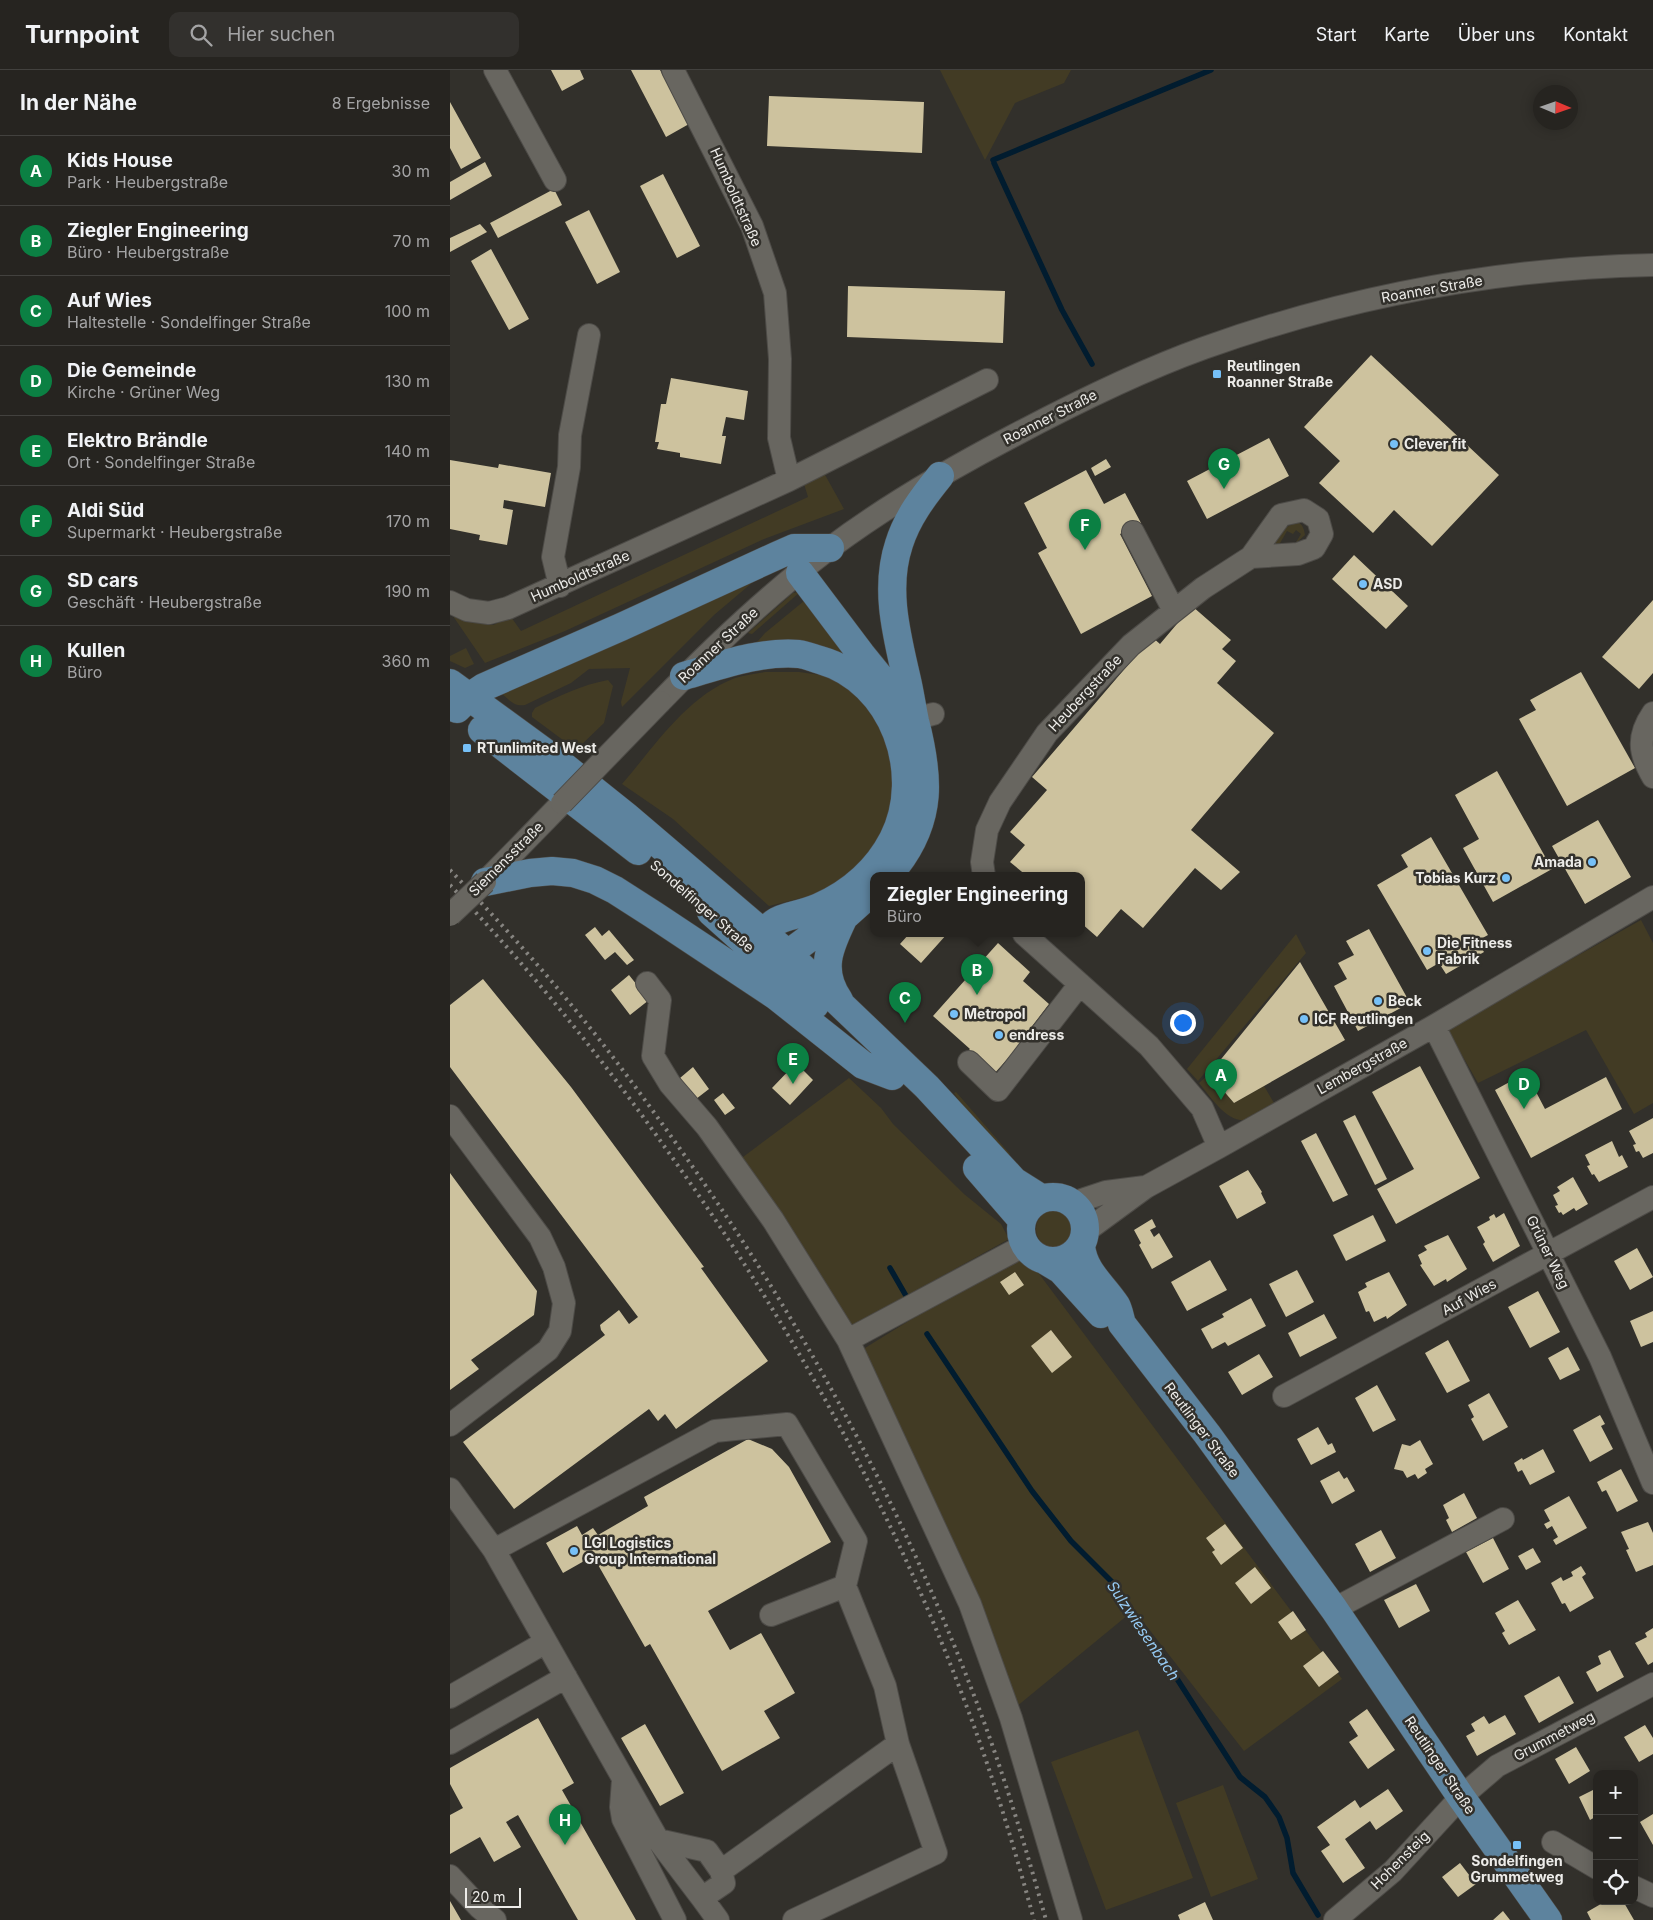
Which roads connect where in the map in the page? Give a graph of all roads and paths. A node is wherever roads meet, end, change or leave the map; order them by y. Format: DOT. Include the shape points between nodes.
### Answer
graph roads {
  1 [pos="495,70"];
  2 [pos="673,70"];
  3 [pos="555,180"];
  4 [pos="1653,265"];
  5 [pos="589,335"];
  6 [pos="986,380"];
  7 [pos="940,476"];
  8 [pos="789,480"];
  9 [pos="1133,532"];
  10 [pos="830,548"];
  11 [pos="1251,557"];
  12 [pos="800,572"];
  13 [pos="560,586"];
  14 [pos="450,602"];
  15 [pos="1174,611"];
  16 [pos="684,676"];
  17 [pos="456,699"];
  18 [pos="1653,713"];
  19 [pos="924,717"];
  20 [pos="1653,777"];
  21 [pos="562,803"];
  22 [pos="890,872"];
  23 [pos="983,872"];
  24 [pos="485,882"];
  25 [pos="870,894"];
  26 [pos="1653,897"];
  27 [pos="450,915"];
  28 [pos="844,917"];
  29 [pos="1027,937"];
  30 [pos="769,951"];
  31 [pos="647,984"];
  32 [pos="1080,984"];
  33 [pos="846,1009"];
  34 [pos="1434,1026"];
  35 [pos="969,1062"];
  36 [pos="892,1076"];
  37 [pos="450,1116"];
  38 [pos="1219,1147"];
  39 [pos="1146,1187"];
  40 [pos="1653,1197"];
  41 [pos="1041,1198"];
  42 [pos="1073,1202"];
  43 [pos="1023,1232"];
  44 [pos="1084,1239"];
  45 [pos="1549,1253"];
  46 [pos="1046,1261"];
  47 [pos="1122,1324"];
  48 [pos="848,1340"];
  49 [pos="1284,1396"];
  50 [pos="450,1425"];
  51 [pos="1653,1483"];
  52 [pos="450,1489"];
  53 [pos="1503,1519"];
  54 [pos="494,1550"];
  55 [pos="845,1586"];
  56 [pos="1334,1609"];
  57 [pos="771,1615"];
  58 [pos="546,1642"];
  59 [pos="566,1677"];
  60 [pos="1653,1684"];
  61 [pos="450,1697"];
  62 [pos="450,1743"];
  63 [pos="898,1744"];
  64 [pos="623,1780"];
  65 [pos="1461,1797"];
  66 [pos="658,1840"];
  67 [pos="1553,1842"];
  68 [pos="1593,1866"];
  69 [pos="721,1871"];
  70 [pos="450,1876"];
  71 [pos="1638,1889"];
  72 [pos="1653,1896"];
  73 [pos="702,1898"];
  74 [pos="495,1920"];
  75 [pos="675,1920"];
  76 [pos="718,1920"];
  77 [pos="794,1920"];
  78 [pos="1071,1920"];
  79 [pos="1334,1920"];
  80 [pos="1548,1920"];
  1 -- 3 [label="street"];
  2 -- 8 [label="street, Humboldtstraße" via="752,226 775,293 780,359 780,438"];
  4 -- 7 [label="street, Roanner Straße" via="1455,283 1350,305 1281,324 1204,348 1102,391"];
  5 -- 13 [label="street" via="570,435 569,467 553,557"];
  6 -- 8 [label="street, Humboldtstraße"];
  7 -- 10 [label="street, Roanner Straße"];
  7 -- 19 [label="main road" via="904,530 894,570 896,634"];
  8 -- 13 [label="street, Humboldtstraße"];
  9 -- 15 [label="street"];
  10 -- 12 [label="street, Roanner Straße"];
  10 -- 17 [label="main road" via="794,548"];
  11 -- 15 [label="street, Heubergstraße"];
  12 -- 16 [label="street, Roanner Straße"];
  12 -- 19 [label="main road" via="861,654"];
  13 -- 14 [label="street, Humboldtstraße" via="489,613 467,610"];
  15 -- 23 [label="street, Heubergstraße" via="1131,644 1047,733 1000,802 987,830"];
  16 -- 21 [label="street, Roanner Straße, bridge"];
  16 -- 30 [label="main road" via="761,654 800,654 830,663 871,691 889,714 899,738 906,781 904,809 893,839 879,861 839,898 775,922"];
  17 -- 30 [label="main road, Sondelfinger Straße" via="561,764 612,805"];
  18 -- 20 [label="street" via="1642,734 1642,753"];
  19 -- 22 [label="main road" via="926,776 923,808 908,849"];
  21 -- 24 [label="street, Siemensstraße"];
  24 -- 27 [label="street, Siemensstraße, bridge"];
  24 -- 36 [label="main road" via="552,871 595,880 776,996 863,1065"];
  25 -- 28 [label="main road"];
  26 -- 34 [label="street, Lembergstraße"];
  28 -- 30 [label="main road" via="808,939"];
  28 -- 33 [label="main road" via="828,954 827,970 829,982"];
  29 -- 32 [label="street"];
  30 -- 33 [label="main road, Sondelfinger Straße"];
  30 -- 36 [label="main road, Sondelfinger Straße" via="837,1024"];
  31 -- 48 [label="street" via="660,1000 653,1056 670,1084 707,1127 773,1220"];
  32 -- 35 [label="street" via="998,1090"];
  32 -- 38 [label="street" via="1127,1019 1202,1108"];
  33 -- 41 [label="main road, Sondelfinger Straße" via="927,1087 1014,1181"];
  34 -- 38 [label="street, Lembergstraße" via="1327,1079"];
  34 -- 45 [label="street, Grüner Weg"];
  36 -- 43 [label="main road, Sondelfinger Straße" via="938,1124"];
  37 -- 50 [label="street" via="540,1237 554,1267 564,1303 560,1331 548,1350"];
  38 -- 39 [label="street, Lembergstraße"];
  39 -- 42 [label="street, Lembergstraße" via="1106,1192"];
  39 -- 44 [label="street, Lembergstraße"];
  40 -- 45 [label="street, Auf Wies"];
  41 -- 42 [label="main road" via="1055,1196"];
  41 -- 43 [label="main road" via="1030,1207"];
  42 -- 44 [label="main road" via="1084,1218"];
  43 -- 46 [label="main road" via="1034,1255"];
  43 -- 48 [label="street" via="1002,1269"];
  44 -- 46 [label="main road" via="1076,1253 1063,1260"];
  44 -- 47 [label="main road, Reutlinger Straße" via="1083,1260 1117,1306"];
  45 -- 49 [label="street, Auf Wies"];
  45 -- 51 [label="street, Grüner Weg" via="1600,1357"];
  46 -- 47 [label="main road, Reutlinger Straße" via="1061,1270 1105,1319"];
  47 -- 56 [label="main road, Reutlinger Straße" via="1207,1434"];
  48 -- 78 [label="street" via="970,1604 1011,1718"];
  52 -- 54 [label="street"];
  53 -- 56 [label="street"];
  54 -- 55 [label="street" via="715,1431 787,1424 856,1541"];
  54 -- 58 [label="street"];
  55 -- 57 [label="street"];
  55 -- 63 [label="street" via="885,1686"];
  56 -- 65 [label="main road, Reutlinger Straße"];
  58 -- 59 [label="street"];
  58 -- 61 [label="street"];
  59 -- 62 [label="street"];
  59 -- 64 [label="street"];
  60 -- 65 [label="street, Grummetweg" via="1497,1766"];
  63 -- 69 [label="street"];
  63 -- 77 [label="street" via="936,1852"];
  64 -- 66 [label="street"];
  64 -- 75 [label="street" via="623,1819"];
  65 -- 79 [label="street, Hohensteig" via="1393,1871"];
  65 -- 80 [label="main road, Reutlinger Straße"];
  66 -- 69 [label="street" via="707,1851"];
  66 -- 73 [label="street"];
  67 -- 68 [label="street"];
  69 -- 73 [label="street" via="724,1883"];
  70 -- 74 [label="street"];
  71 -- 72 [label="street"];
  73 -- 76 [label="street"];
}
